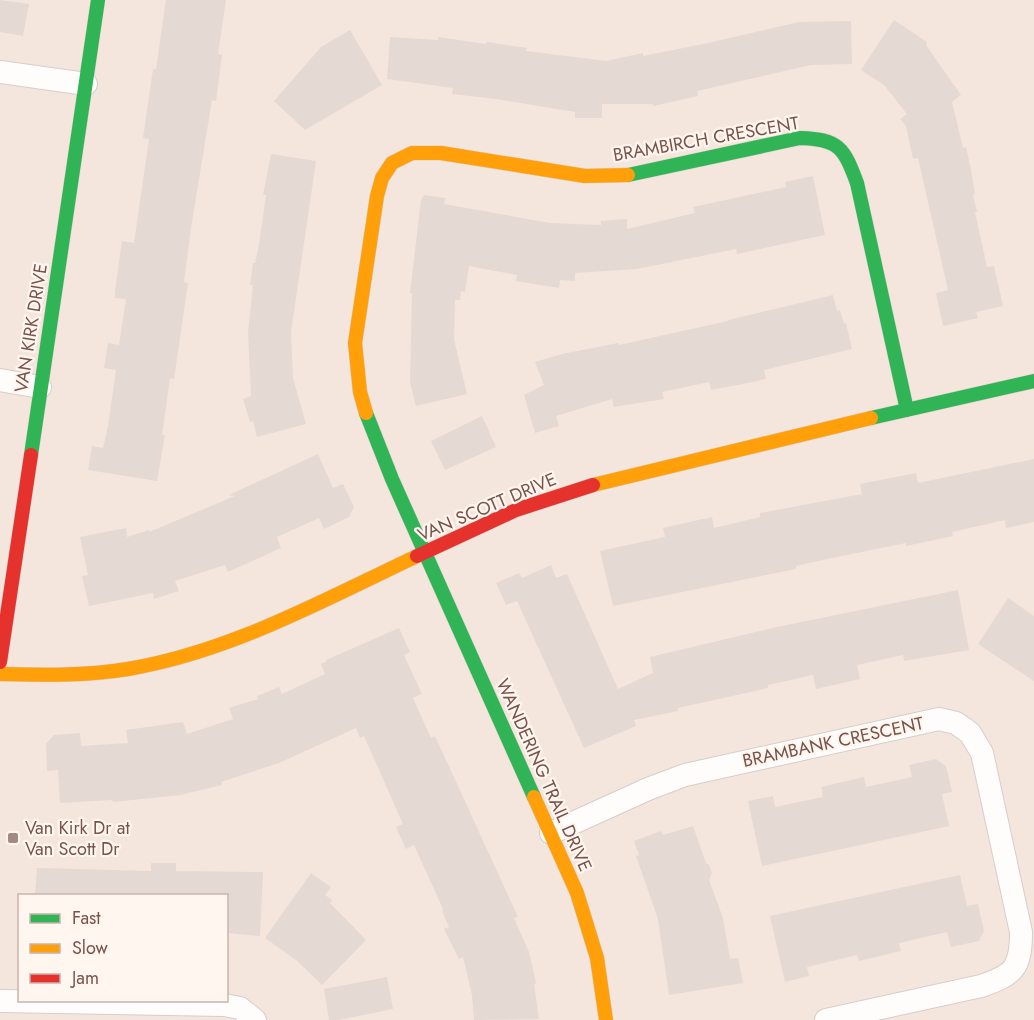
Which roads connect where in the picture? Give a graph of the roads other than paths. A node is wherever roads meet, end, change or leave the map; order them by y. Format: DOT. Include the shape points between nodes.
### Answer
graph roads {
  1 [pos="98,0"];
  2 [pos="0,72"];
  3 [pos="86,84"];
  4 [pos="0,380"];
  5 [pos="1034,381"];
  6 [pos="40,387"];
  7 [pos="907,410"];
  8 [pos="424,553"];
  9 [pos="0,662"];
  10 [pos="0,674"];
  11 [pos="551,833"];
  12 [pos="0,1001"];
  13 [pos="18,1001"];
  14 [pos="56,1002"];
  15 [pos="255,1020"];
  16 [pos="606,1020"];
  17 [pos="826,1020"];
  1 -- 3 [label="street, VAN KIRK DRIVE"];
  2 -- 3 [label="street"];
  3 -- 6 [label="street, VAN KIRK DRIVE"];
  4 -- 6 [label="street"];
  5 -- 7 [label="street, VAN SCOTT DRIVE"];
  6 -- 9 [label="street, VAN KIRK DRIVE"];
  7 -- 8 [label="street, VAN SCOTT DRIVE" via="578,489 516,510"];
  7 -- 8 [label="street, BRAMBIRCH CRESCENT" via="857,183 845,152 832,141 800,138 628,175 585,176 441,153 412,153 392,163 382,177 355,343 360,392 367,416"];
  8 -- 10 [label="street, VAN SCOTT DRIVE" via="262,629 198,652 101,673"];
  8 -- 11 [label="street, WANDERING TRAIL DRIVE"];
  11 -- 16 [label="street, WANDERING TRAIL DRIVE" via="584,911 597,958"];
  11 -- 17 [label="street, BRAMBANK CRESCENT" via="685,775 939,719 956,723 970,733 982,753 1021,932 1021,952 1014,969 1003,979 981,986"];
  12 -- 13 [label="street"];
  14 -- 15 [label="street" via="224,1005 240,1008"];
}
